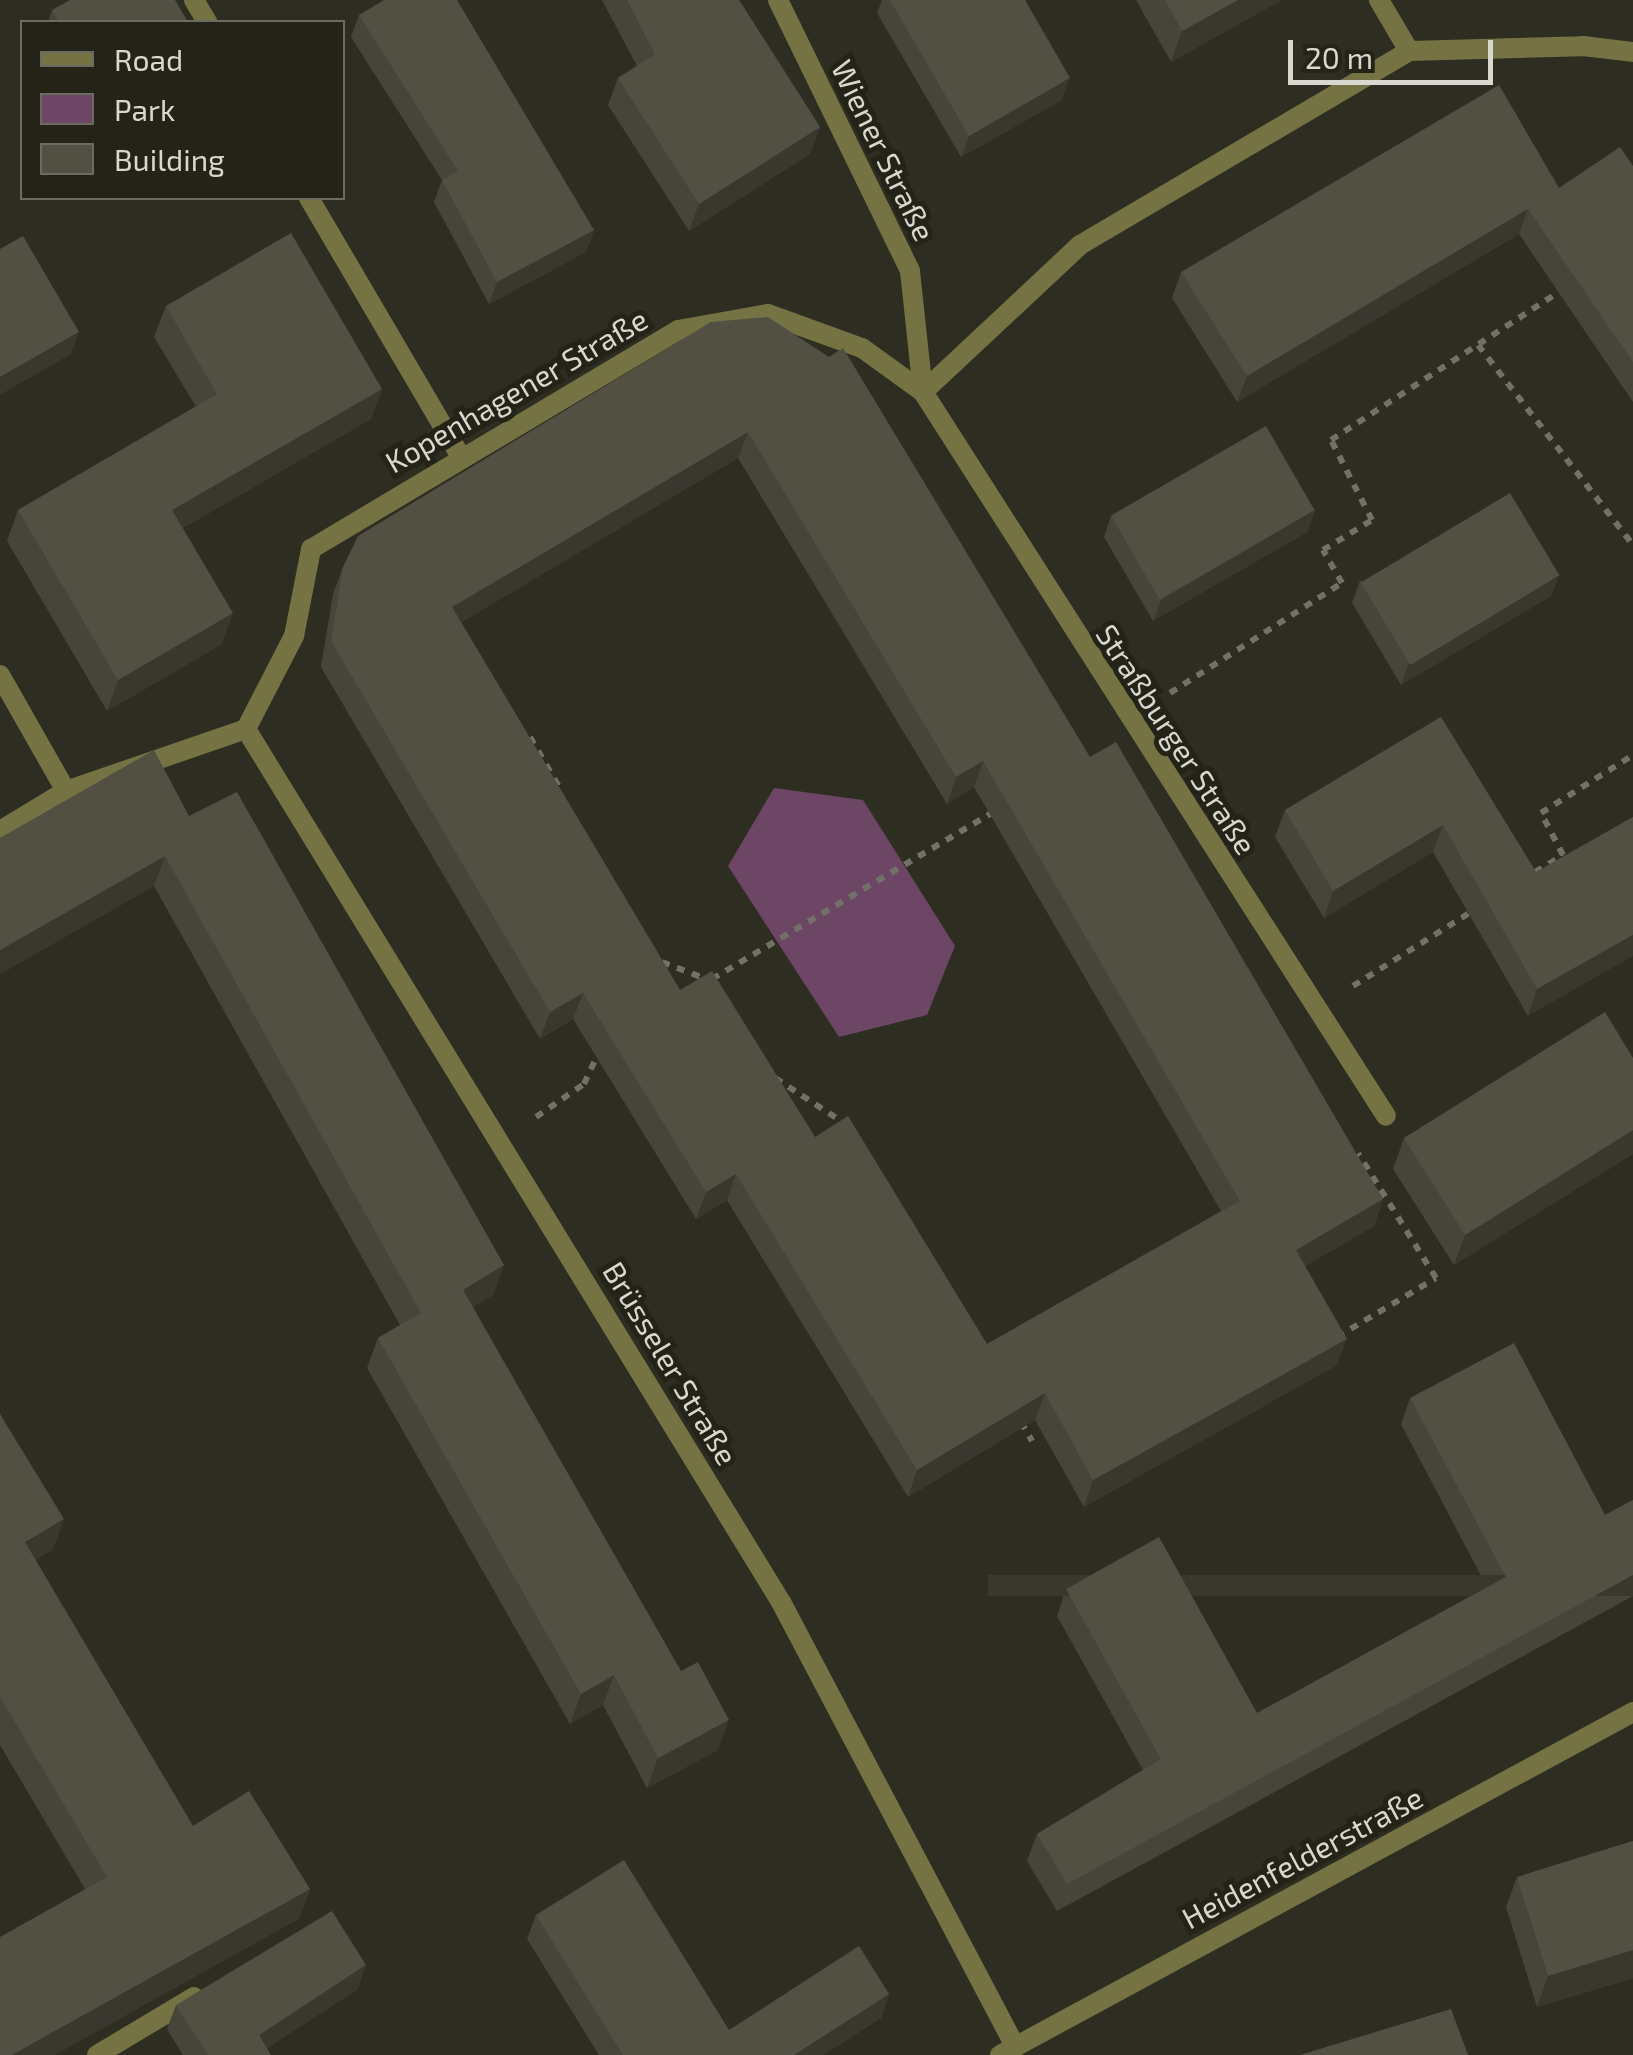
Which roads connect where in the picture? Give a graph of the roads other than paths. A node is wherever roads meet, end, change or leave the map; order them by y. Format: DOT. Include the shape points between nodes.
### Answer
graph roads {
  1 [pos="778,0"];
  2 [pos="1379,0"];
  3 [pos="1409,51"];
  4 [pos="1633,52"];
  5 [pos="310,200"];
  6 [pos="923,392"];
  7 [pos="460,454"];
  8 [pos="0,675"];
  9 [pos="246,729"];
  10 [pos="66,791"];
  11 [pos="0,831"];
  12 [pos="1386,1116"];
  13 [pos="1633,1712"];
  14 [pos="214,1985"];
  15 [pos="1007,2050"];
  16 [pos="97,2055"];
  1 -- 6 [label="street, Wiener Straße" via="910,271"];
  2 -- 3 [label="street"];
  3 -- 4 [label="street" via="1583,46"];
  3 -- 6 [label="street" via="1080,245"];
  5 -- 7 [label="street"];
  6 -- 7 [label="street, Kopenhagener Straße" via="862,348 768,314 678,330"];
  6 -- 12 [label="street, Straßburger Straße"];
  7 -- 9 [label="street, Kopenhagener Straße" via="311,549 294,636"];
  8 -- 10 [label="street"];
  9 -- 10 [label="street"];
  9 -- 15 [label="street, Brüsseler Straße" via="781,1602"];
  10 -- 11 [label="street"];
  13 -- 15 [label="street, Heidenfelderstraße"];
  14 -- 16 [label="street"];
}
